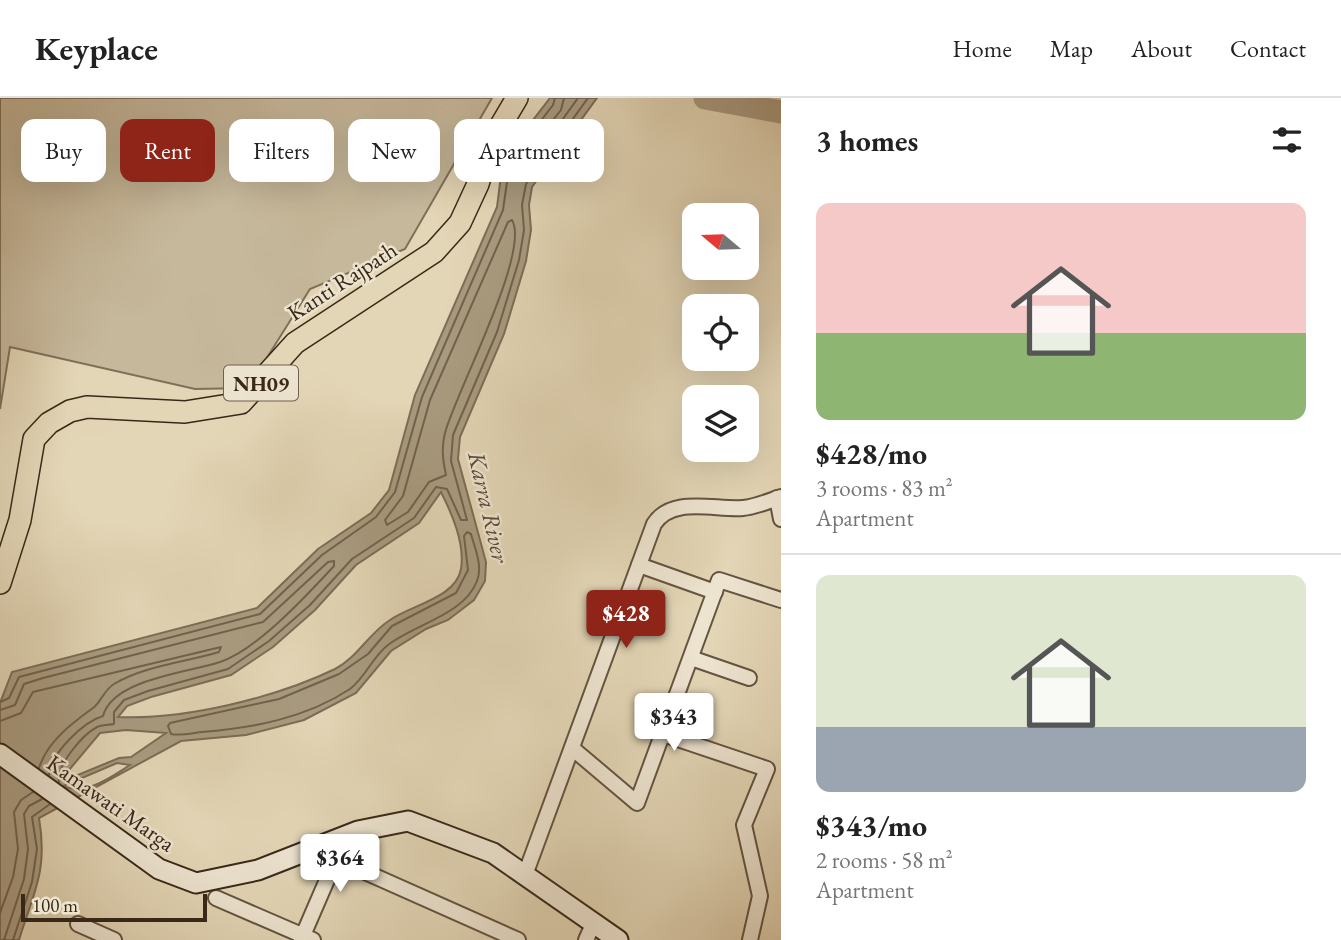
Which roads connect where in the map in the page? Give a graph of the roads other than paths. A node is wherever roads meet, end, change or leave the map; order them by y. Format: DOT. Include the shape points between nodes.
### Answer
graph roads {
  1 [pos="517,98"];
  2 [pos="779,498"];
  3 [pos="781,519"];
  4 [pos="639,565"];
  5 [pos="0,583"];
  6 [pos="715,592"];
  7 [pos="781,600"];
  8 [pos="691,658"];
  9 [pos="749,678"];
  10 [pos="663,734"];
  11 [pos="572,748"];
  12 [pos="0,754"];
  13 [pos="335,850"];
  14 [pos="525,875"];
  15 [pos="216,898"];
  16 [pos="78,924"];
  17 [pos="590,931"];
  18 [pos="305,938"];
  19 [pos="114,940"];
  20 [pos="518,940"];
  21 [pos="618,940"];
  22 [pos="750,940"];
  1 -- 5 [label="main road, Kanti Rajpath / NH09" via="491,142 460,223 434,252 295,343 241,403 185,412 87,407 49,423 34,439 20,520"];
  2 -- 3 [label="street"];
  2 -- 4 [label="street" via="746,508 675,508 661,513"];
  4 -- 6 [label="street"];
  4 -- 11 [label="street"];
  6 -- 7 [label="street" via="719,580"];
  6 -- 8 [label="street"];
  8 -- 9 [label="street"];
  8 -- 10 [label="street"];
  10 -- 11 [label="street" via="637,803"];
  10 -- 22 [label="street" via="767,769 744,825 760,897"];
  11 -- 14 [label="street"];
  12 -- 13 [label="main road, Kamawati Marga" via="159,869 196,883"];
  13 -- 14 [label="main road, Kamawati Marga" via="358,831 408,821 493,853"];
  13 -- 18 [label="street"];
  13 -- 20 [label="street"];
  14 -- 17 [label="main road, Kamawati Marga"];
  15 -- 18 [label="street"];
  16 -- 19 [label="street"];
  17 -- 21 [label="main road, Kamawati Marga"];
}
